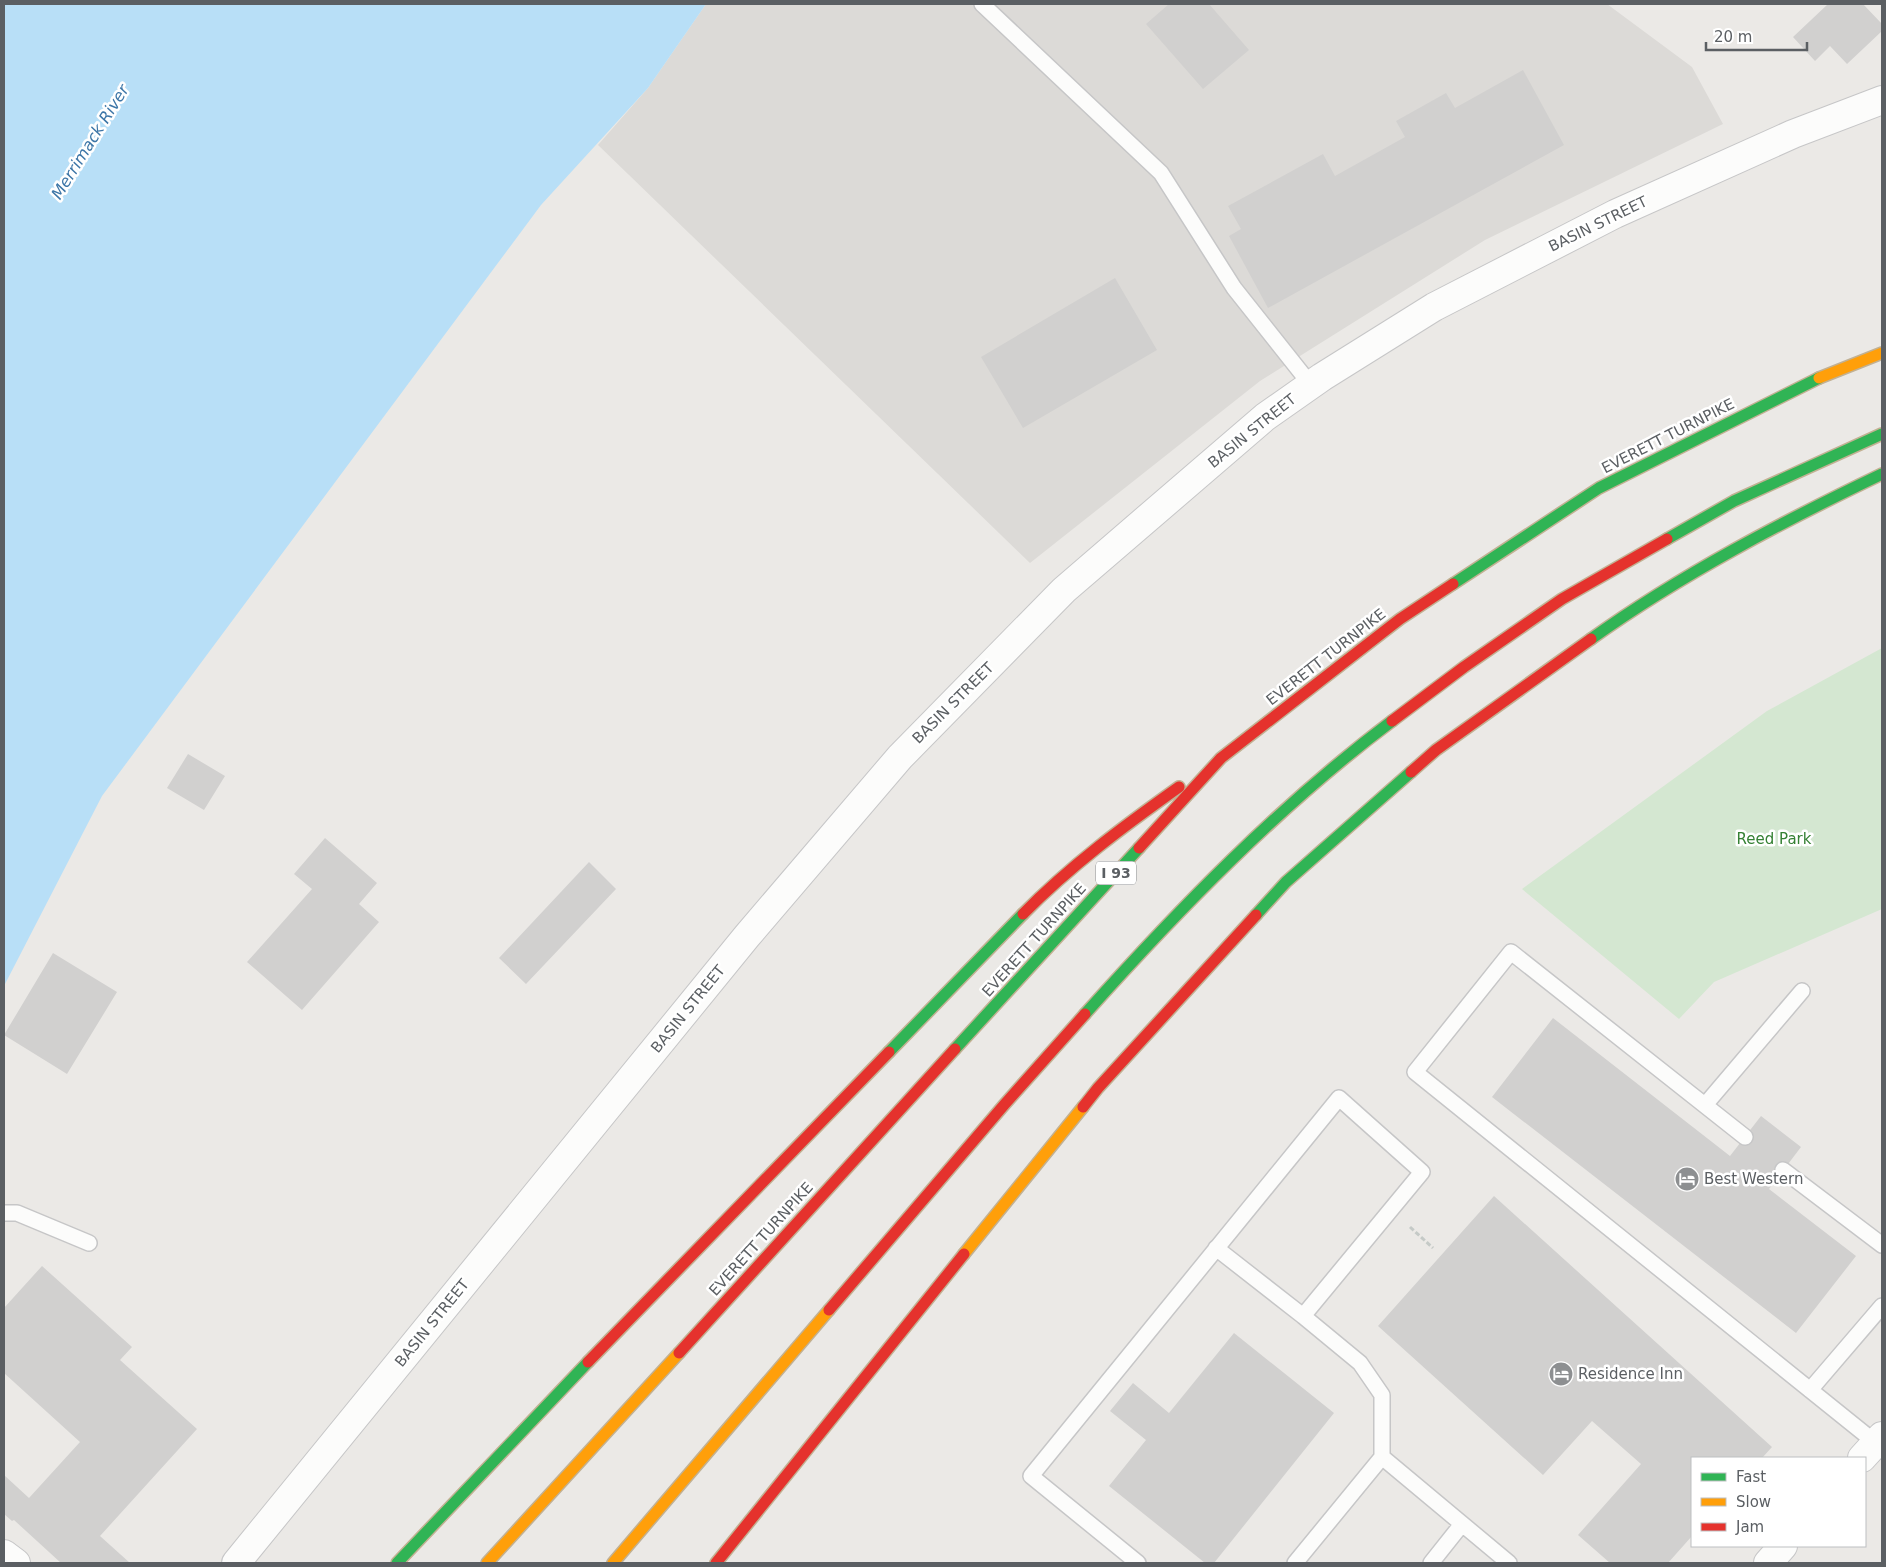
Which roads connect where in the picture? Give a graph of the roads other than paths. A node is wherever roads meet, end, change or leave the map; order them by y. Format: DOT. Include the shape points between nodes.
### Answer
graph roads {
  1 [pos="982,4"];
  2 [pos="1882,100"];
  3 [pos="1882,353"];
  4 [pos="1311,384"];
  5 [pos="1882,434"];
  6 [pos="1882,474"];
  7 [pos="1221,758"];
  8 [pos="1802,991"];
  9 [pos="1705,1105"];
  10 [pos="1745,1137"];
  11 [pos="1784,1170"];
  12 [pos="4,1213"];
  13 [pos="89,1242"];
  14 [pos="1882,1245"];
  15 [pos="1216,1248"];
  16 [pos="1882,1306"];
  17 [pos="1303,1316"];
  18 [pos="1810,1390"];
  19 [pos="1874,1446"];
  20 [pos="1382,1457"];
  21 [pos="1462,1524"];
  22 [pos="1782,1547"];
  23 [pos="4,1554"];
  24 [pos="16,1563"];
  25 [pos="236,1563"];
  26 [pos="397,1563"];
  27 [pos="487,1563"];
  28 [pos="613,1563"];
  29 [pos="716,1563"];
  30 [pos="1138,1563"];
  31 [pos="1295,1563"];
  32 [pos="1431,1563"];
  33 [pos="1509,1563"];
  34 [pos="1768,1563"];
  1 -- 4 [label="lane" via="1160,173 1234,288"];
  2 -- 4 [label="street, BASIN STREET" via="1794,134 1615,214 1434,307"];
  3 -- 7 [label="highway, EVERETT TURNPIKE / I 93" via="1813,380 1599,488 1400,619"];
  4 -- 25 [label="street, BASIN STREET" via="1265,416 1064,590 900,757 747,936"];
  5 -- 28 [label="highway" via="1734,500 1562,599 1384,727 1277,816 1137,956 1004,1105"];
  6 -- 29 [label="highway" via="1713,561 1606,629 1436,750 1286,882 1098,1088"];
  7 -- 26 [label="highway" via="1124,826 1051,885"];
  7 -- 27 [label="highway, EVERETT TURNPIKE / I 93"];
  8 -- 9 [label="lane"];
  9 -- 10 [label="lane"];
  9 -- 18 [label="lane" via="1512,952 1415,1072"];
  11 -- 14 [label="lane"];
  12 -- 13 [label="lane" via="17,1213"];
  15 -- 17 [label="lane"];
  15 -- 17 [label="lane" via="1339,1098 1422,1172"];
  15 -- 30 [label="lane" via="1031,1476"];
  16 -- 18 [label="lane"];
  17 -- 20 [label="lane" via="1360,1364 1382,1395"];
  18 -- 19 [label="lane"];
  20 -- 21 [label="lane"];
  20 -- 31 [label="lane"];
  21 -- 32 [label="lane"];
  21 -- 33 [label="lane"];
  22 -- 34 [label="street"];
  23 -- 24 [label="street"];
}
